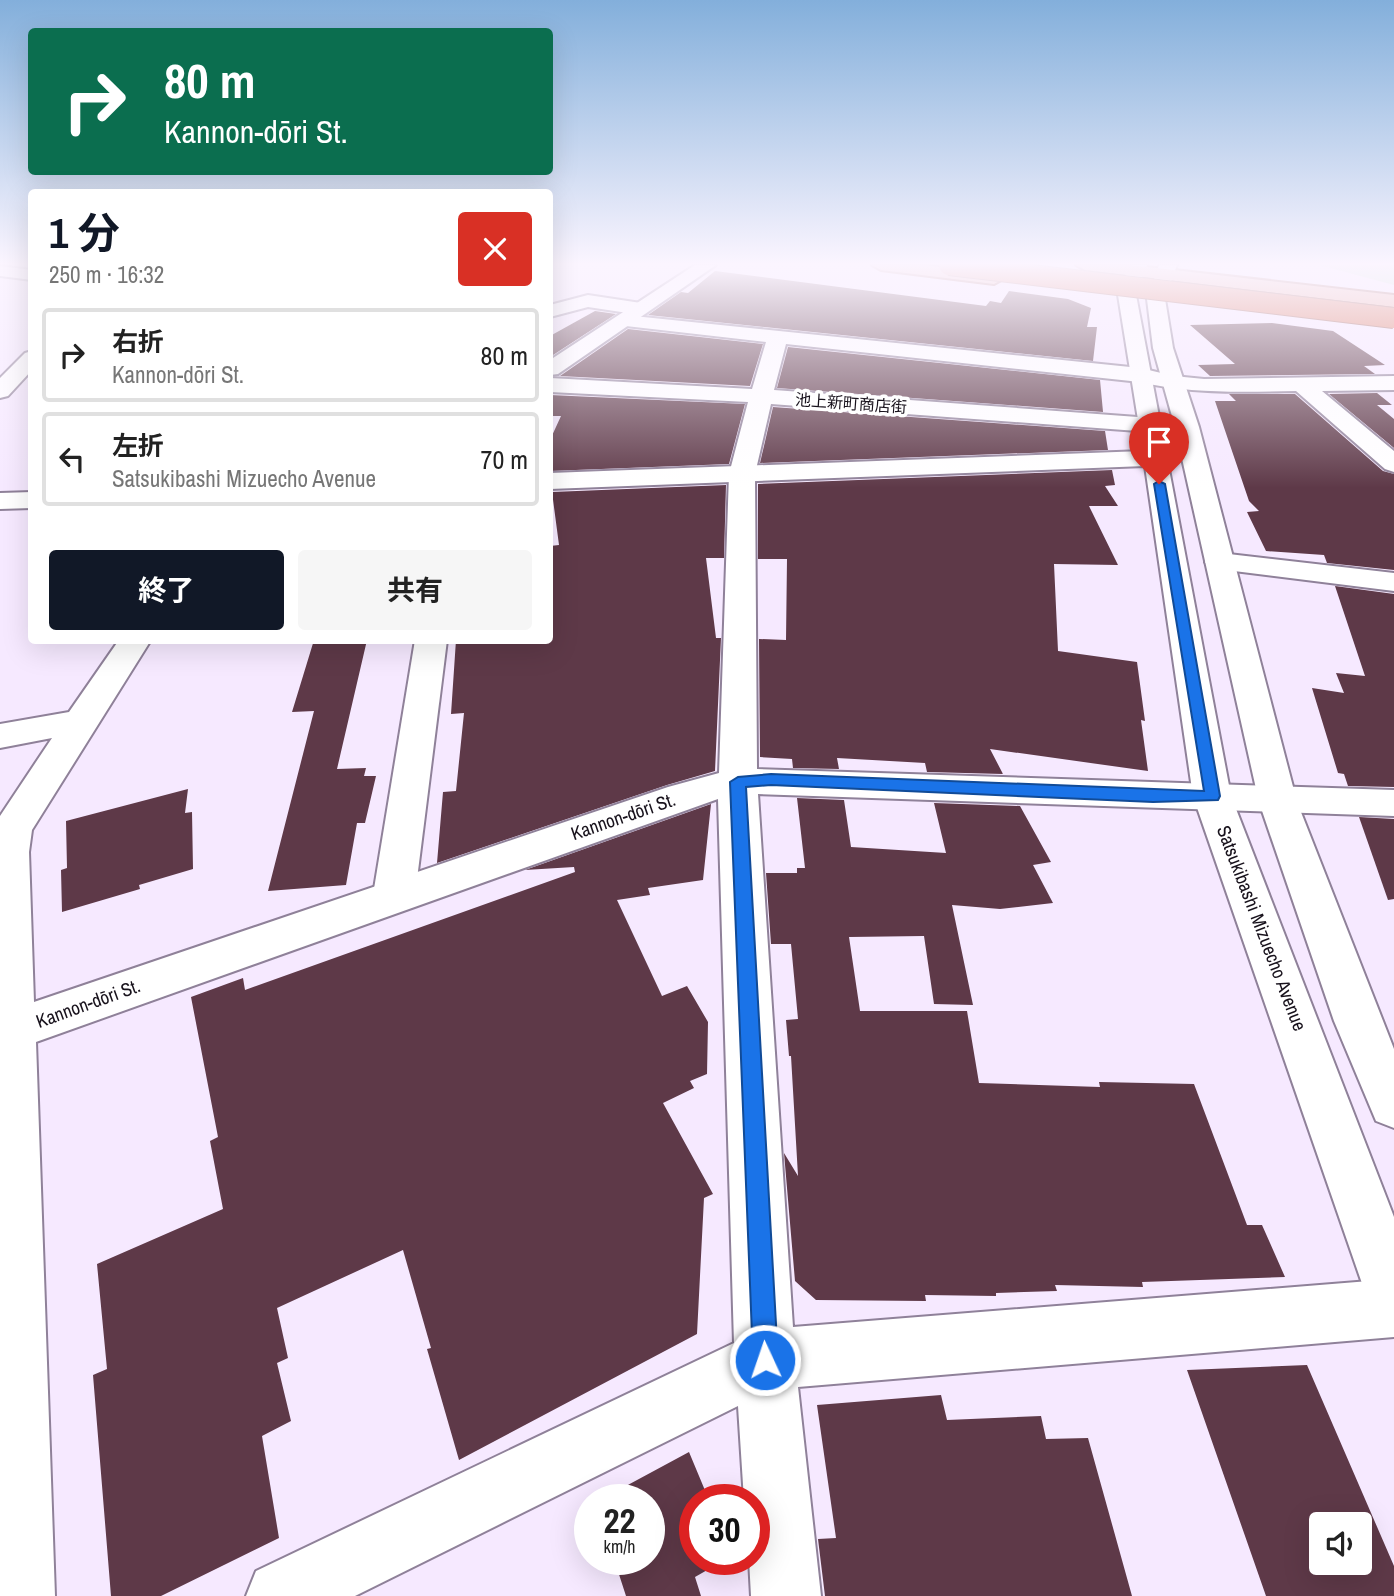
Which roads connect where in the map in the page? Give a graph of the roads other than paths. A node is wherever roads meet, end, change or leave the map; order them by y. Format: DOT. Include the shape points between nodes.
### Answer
graph roads {
  1 [pos="595,339"];
  2 [pos="777,339"];
  3 [pos="802,339"];
  4 [pos="1134,339"];
  5 [pos="1162,339"];
  6 [pos="0,358"];
  7 [pos="28,359"];
  8 [pos="28,361"];
  9 [pos="553,367"];
  10 [pos="1140,375"];
  11 [pos="1174,383"];
  12 [pos="1394,383"];
  13 [pos="553,384"];
  14 [pos="1302,385"];
  15 [pos="0,391"];
  16 [pos="760,397"];
  17 [pos="1151,425"];
  18 [pos="1155,458"];
  19 [pos="1394,464"];
  20 [pos="741,474"];
  21 [pos="553,481"];
  22 [pos="28,500"];
  23 [pos="0,501"];
  24 [pos="1220,562"];
  25 [pos="1394,582"];
  26 [pos="132,644"];
  27 [pos="430,644"];
  28 [pos="83,721"];
  29 [pos="0,736"];
  30 [pos="738,782"];
  31 [pos="1212,796"];
  32 [pos="1278,802"];
  33 [pos="1394,803"];
  34 [pos="394,895"];
  35 [pos="6,1032"];
  36 [pos="1394,1105"];
  37 [pos="1394,1292"];
  38 [pos="1394,1308"];
  39 [pos="765,1360"];
  40 [pos="20,1596"];
  41 [pos="281,1596"];
  42 [pos="786,1596"];
  1 -- 9 [label="street"];
  2 -- 16 [label="street"];
  3 -- 10 [label="street"];
  4 -- 10 [label="street, Satsukibashi Mizuecho Avenue"];
  5 -- 11 [label="street"];
  6 -- 7 [label="street"];
  8 -- 15 [label="street"];
  10 -- 11 [label="street"];
  10 -- 17 [label="street, Satsukibashi Mizuecho Avenue"];
  11 -- 14 [label="street"];
  11 -- 24 [label="street"];
  12 -- 14 [label="street"];
  13 -- 16 [label="street, 池上新町商店街"];
  14 -- 19 [label="street"];
  16 -- 17 [label="street, 池上新町商店街"];
  16 -- 20 [label="street"];
  17 -- 18 [label="street, Satsukibashi Mizuecho Avenue"];
  18 -- 20 [label="street"];
  18 -- 31 [label="street, Satsukibashi Mizuecho Avenue"];
  20 -- 21 [label="street"];
  20 -- 30 [label="street"];
  22 -- 23 [label="street"];
  24 -- 25 [label="street"];
  24 -- 32 [label="street"];
  26 -- 28 [label="street"];
  27 -- 34 [label="street"];
  28 -- 29 [label="street"];
  28 -- 35 [label="street" via="12,830"];
  30 -- 31 [label="street, Kannon-dōri St."];
  30 -- 34 [label="street, Kannon-dōri St." via="682,796"];
  30 -- 39 [label="street"];
  31 -- 32 [label="street, Kannon-dōri St."];
  31 -- 37 [label="street, Satsukibashi Mizuecho Avenue"];
  32 -- 33 [label="street, Kannon-dōri St."];
  32 -- 36 [label="street"];
  34 -- 35 [label="street, Kannon-dōri St."];
  35 -- 40 [label="street"];
  38 -- 39 [label="street"];
  39 -- 41 [label="street"];
  39 -- 42 [label="street"];
}
